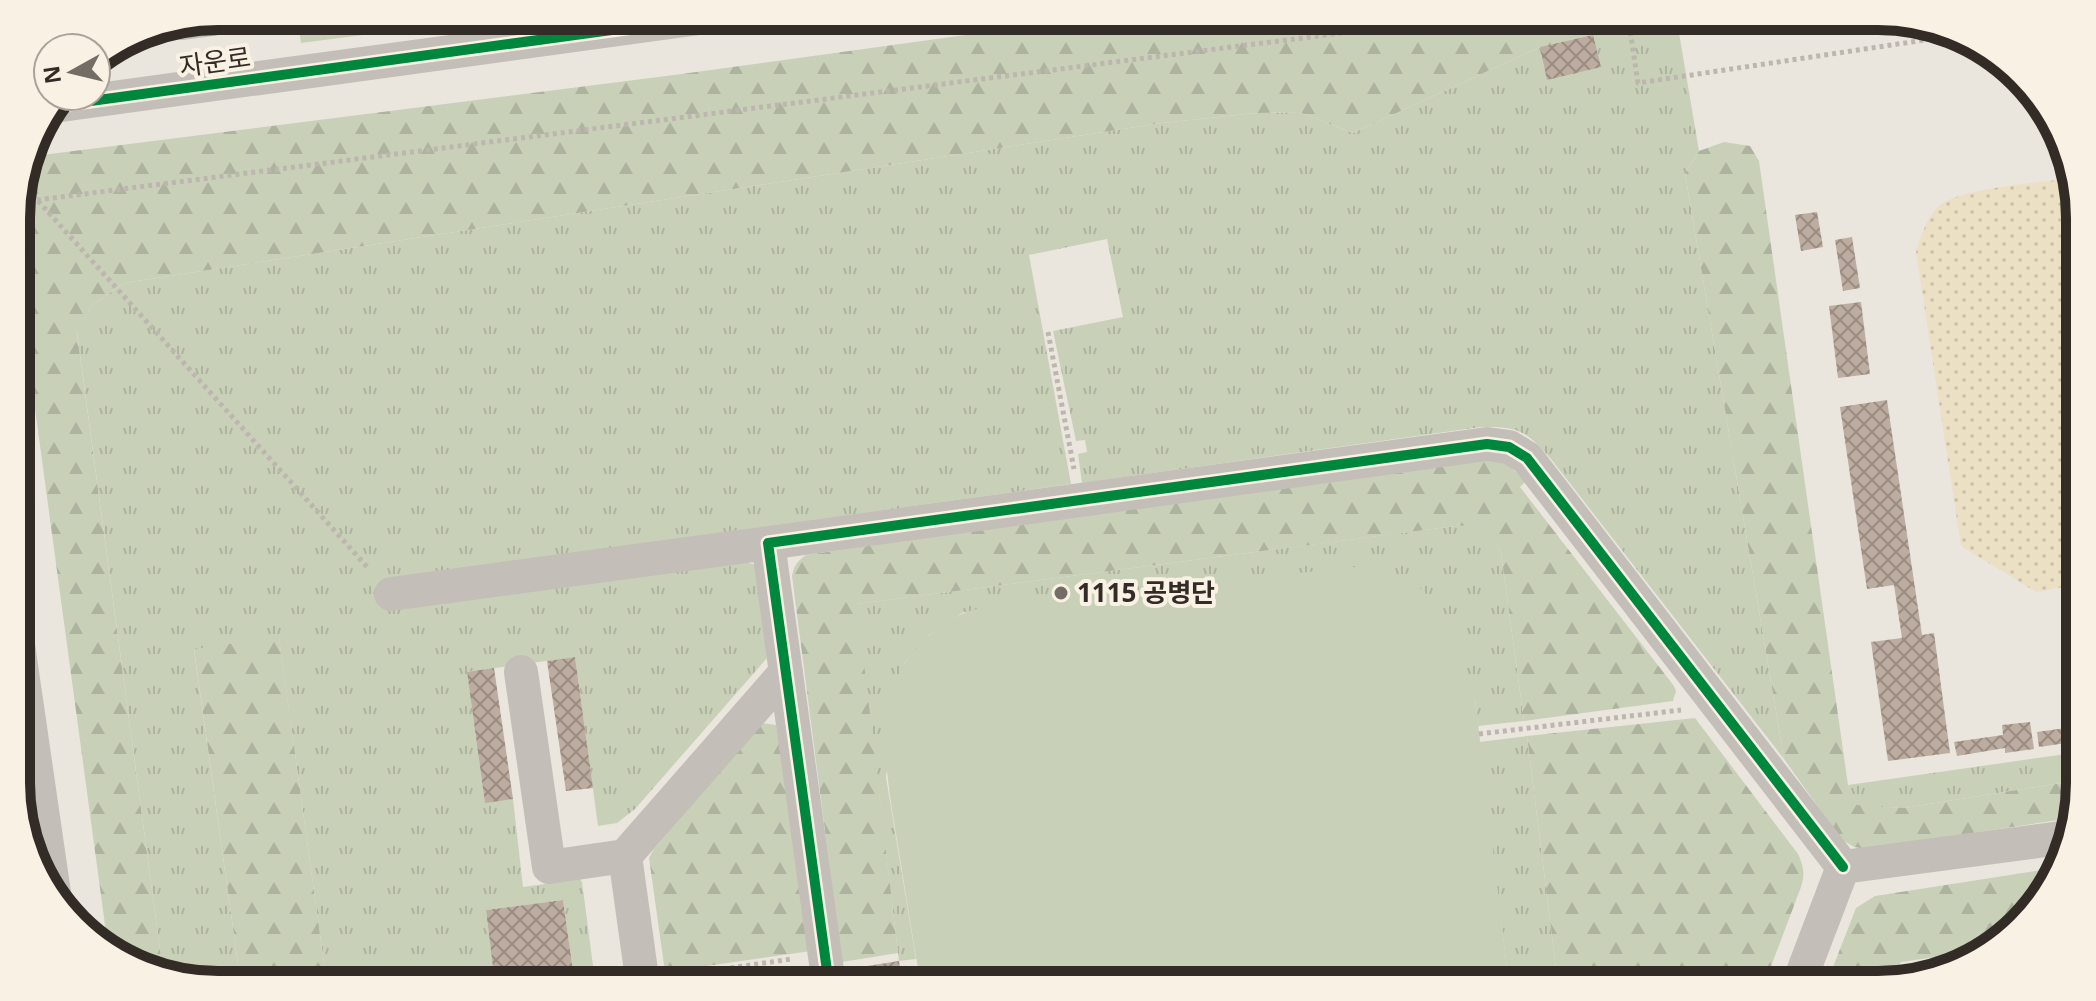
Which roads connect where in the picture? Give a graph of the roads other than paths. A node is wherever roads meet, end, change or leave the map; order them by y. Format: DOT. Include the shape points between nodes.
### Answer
graph roads {
  1 [pos="611,30"];
  2 [pos="112,98"];
  3 [pos="768,543"];
  4 [pos="391,594"];
  5 [pos="521,672"];
  6 [pos="786,672"];
  7 [pos="30,742"];
  8 [pos="2057,838"];
  9 [pos="44,856"];
  10 [pos="625,856"];
  11 [pos="1843,867"];
  12 [pos="827,970"];
  13 [pos="641,971"];
  14 [pos="1803,971"];
  1 -- 2 [label="street, 자운로"];
  3 -- 4 [label="street"];
  3 -- 6 [label="street"];
  3 -- 11 [label="street" via="1487,444 1509,447 1527,458"];
  5 -- 10 [label="street" via="549,867"];
  6 -- 10 [label="street"];
  6 -- 12 [label="street"];
  7 -- 9 [label="street"];
  8 -- 11 [label="street"];
  10 -- 13 [label="street"];
  11 -- 14 [label="street"];
}
